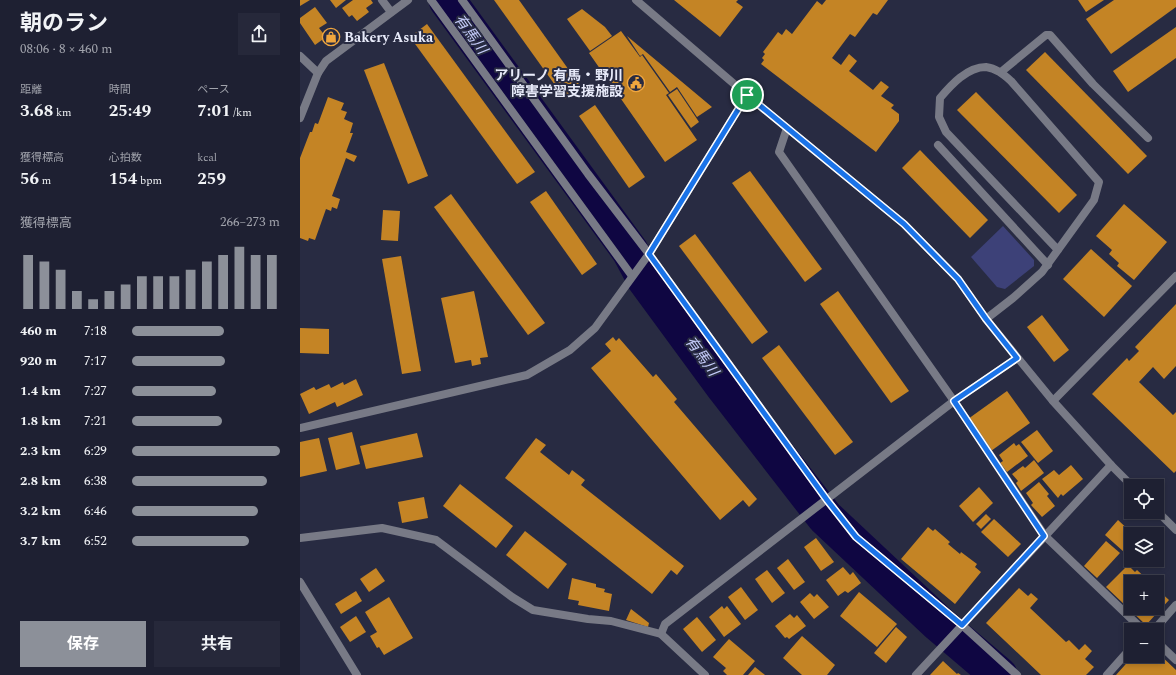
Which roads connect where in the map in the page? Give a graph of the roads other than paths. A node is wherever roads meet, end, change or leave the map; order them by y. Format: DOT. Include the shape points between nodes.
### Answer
graph roads {
  1 [pos="382,0"];
  2 [pos="408,0"];
  3 [pos="431,0"];
  4 [pos="462,0"];
  5 [pos="636,0"];
  6 [pos="390,12"];
  7 [pos="300,56"];
  8 [pos="1000,72"];
  9 [pos="318,73"];
  10 [pos="747,95"];
  11 [pos="300,118"];
  12 [pos="787,128"];
  13 [pos="1148,138"];
  14 [pos="938,145"];
  15 [pos="1058,250"];
  16 [pos="648,254"];
  17 [pos="1048,265"];
  18 [pos="633,276"];
  19 [pos="1176,276"];
  20 [pos="986,319"];
  21 [pos="1017,358"];
  22 [pos="954,401"];
  23 [pos="1053,401"];
  24 [pos="300,428"];
  25 [pos="1111,465"];
  26 [pos="1125,479"];
  27 [pos="826,500"];
  28 [pos="1164,518"];
  29 [pos="1176,530"];
  30 [pos="1044,536"];
  31 [pos="300,538"];
  32 [pos="300,582"];
  33 [pos="1176,605"];
  34 [pos="1136,623"];
  35 [pos="1160,623"];
  36 [pos="961,626"];
  37 [pos="661,634"];
  38 [pos="1164,649"];
  39 [pos="1124,656"];
  40 [pos="1176,660"];
  41 [pos="358,675"];
  42 [pos="704,675"];
  43 [pos="916,675"];
  44 [pos="1017,675"];
  45 [pos="1107,675"];
  1 -- 6 [label="street"];
  2 -- 6 [label="street"];
  3 -- 18 [label="street"];
  4 -- 16 [label="street"];
  5 -- 10 [label="street"];
  6 -- 9 [label="street" via="326,61"];
  7 -- 9 [label="street"];
  8 -- 13 [label="street" via="1046,35 1050,35"];
  8 -- 15 [label="street" via="1011,81 1099,182 1094,200"];
  8 -- 15 [label="street" via="987,67 972,70 953,83 940,98 939,117 955,143"];
  9 -- 11 [label="street"];
  10 -- 12 [label="street"];
  10 -- 16 [label="street"];
  12 -- 20 [label="street" via="904,224 958,279"];
  12 -- 22 [label="street" via="779,152"];
  14 -- 17 [label="street"];
  15 -- 17 [label="street"];
  16 -- 18 [label="street"];
  16 -- 27 [label="street"];
  17 -- 20 [label="street" via="1025,288"];
  18 -- 24 [label="street" via="595,328 570,350 527,375"];
  19 -- 23 [label="street"];
  20 -- 21 [label="street"];
  21 -- 22 [label="street"];
  21 -- 23 [label="street"];
  22 -- 27 [label="street"];
  22 -- 30 [label="street"];
  23 -- 25 [label="street"];
  25 -- 26 [label="street"];
  25 -- 30 [label="street"];
  27 -- 36 [label="street" via="856,537"];
  27 -- 37 [label="street" via="665,624"];
  28 -- 29 [label="street"];
  30 -- 34 [label="street"];
  30 -- 36 [label="street"];
  31 -- 37 [label="street" via="382,528 436,540 533,610 611,622"];
  32 -- 41 [label="street"];
  33 -- 35 [label="street"];
  36 -- 43 [label="street"];
  36 -- 44 [label="street"];
  37 -- 42 [label="street"];
  38 -- 40 [label="street"];
  39 -- 45 [label="street"];
}
